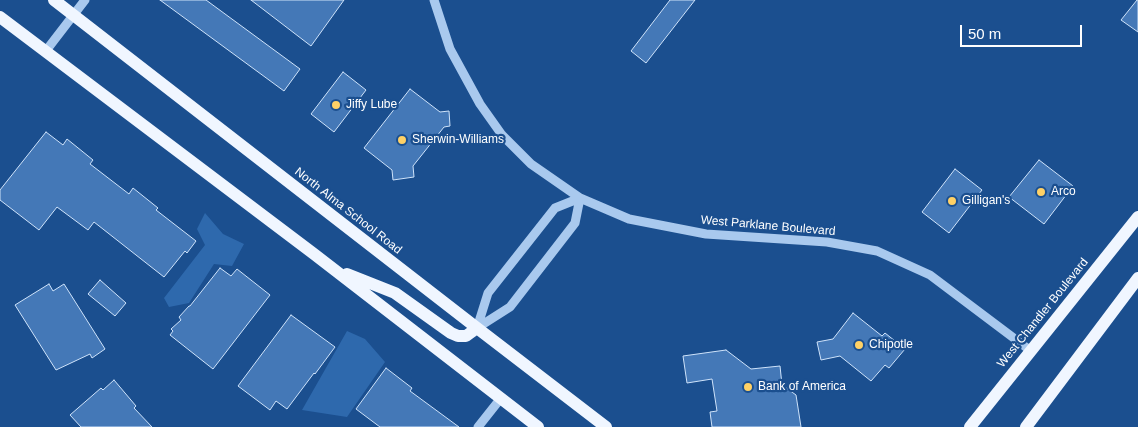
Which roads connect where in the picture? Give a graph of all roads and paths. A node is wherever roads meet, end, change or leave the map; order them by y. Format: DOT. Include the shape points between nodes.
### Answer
graph roads {
  1 [pos="54,0"];
  2 [pos="85,0"];
  3 [pos="434,0"];
  4 [pos="74,15"];
  5 [pos="0,17"];
  6 [pos="45,52"];
  7 [pos="580,198"];
  8 [pos="1138,217"];
  9 [pos="333,269"];
  10 [pos="1138,278"];
  11 [pos="477,328"];
  12 [pos="1031,351"];
  13 [pos="501,398"];
  14 [pos="478,427"];
  15 [pos="538,427"];
  16 [pos="606,427"];
  17 [pos="970,427"];
  18 [pos="1026,427"];
  1 -- 4 [label="main road, North Alma School Road"];
  2 -- 4 [label="street"];
  3 -- 7 [label="street, West Parklane Boulevard" via="450,49 480,104 502,135 530,164"];
  4 -- 6 [label="street"];
  4 -- 11 [label="main road, North Alma School Road"];
  5 -- 6 [label="main road"];
  6 -- 9 [label="main road"];
  7 -- 11 [label="street" via="575,223 510,308"];
  7 -- 11 [label="street" via="555,208 488,293"];
  7 -- 12 [label="street, West Parklane Boulevard" via="629,218 706,234 828,242 877,251 930,275"];
  8 -- 12 [label="main road, West Chandler Boulevard"];
  9 -- 11 [label="main road" via="395,292 458,336 466,336"];
  9 -- 13 [label="main road"];
  10 -- 18 [label="main road"];
  11 -- 16 [label="main road, North Alma School Road"];
  12 -- 17 [label="main road, West Chandler Boulevard"];
  13 -- 14 [label="street"];
  13 -- 15 [label="main road"];
}
